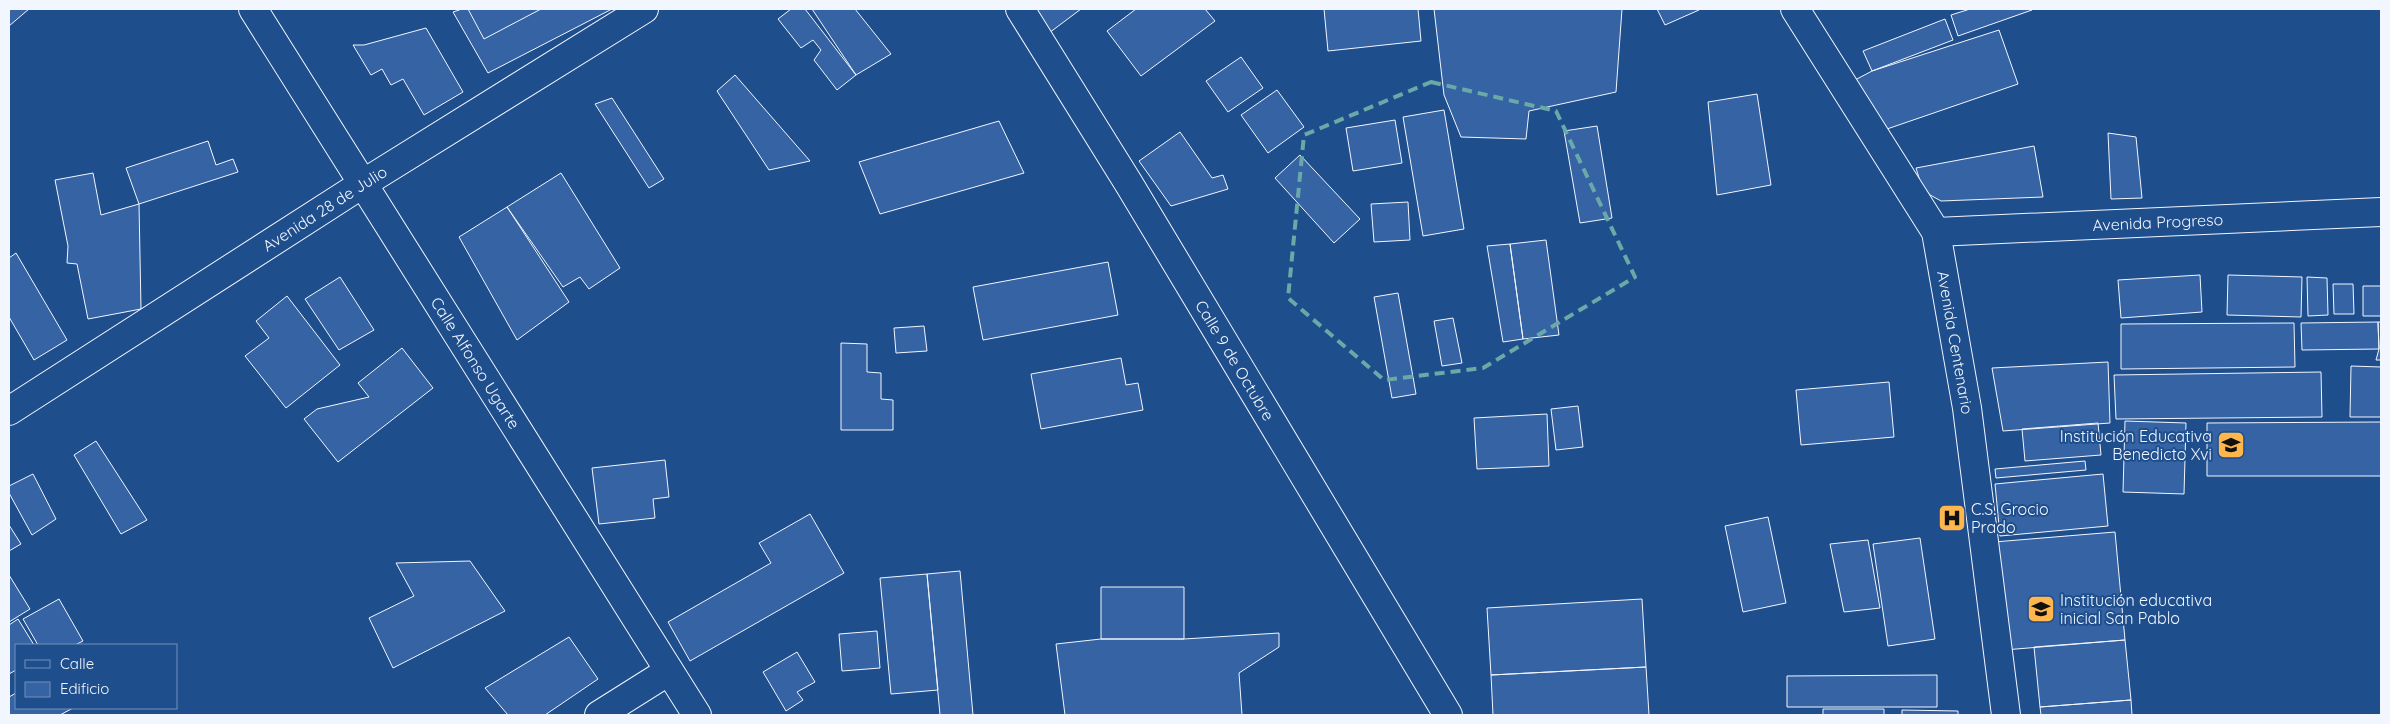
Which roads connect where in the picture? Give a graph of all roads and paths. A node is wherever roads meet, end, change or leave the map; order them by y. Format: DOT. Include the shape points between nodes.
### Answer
graph roads {
  1 [pos="253,9"];
  2 [pos="644,9"];
  3 [pos="1020,9"];
  4 [pos="1795,9"];
  5 [pos="364,183"];
  6 [pos="2381,212"];
  7 [pos="1936,232"];
  8 [pos="9,411"];
  9 [pos="669,671"];
  10 [pos="599,715"];
  11 [pos="697,715"];
  12 [pos="1448,715"];
  13 [pos="2006,715"];
  1 -- 5 [label="street, Calle Alfonso Ugarte"];
  2 -- 5 [label="street, Avenida 28 de Julio"];
  3 -- 12 [label="street, Calle 9 de Octubre" via="1130,184"];
  4 -- 7 [label="street, Avenida Centenario"];
  5 -- 8 [label="street, Avenida 28 de Julio"];
  5 -- 9 [label="street, Calle Alfonso Ugarte"];
  6 -- 7 [label="street, Avenida Progreso"];
  7 -- 13 [label="street, Avenida Centenario" via="1967,408"];
  9 -- 10 [label="street"];
  9 -- 11 [label="street, Calle Alfonso Ugarte"];
}
